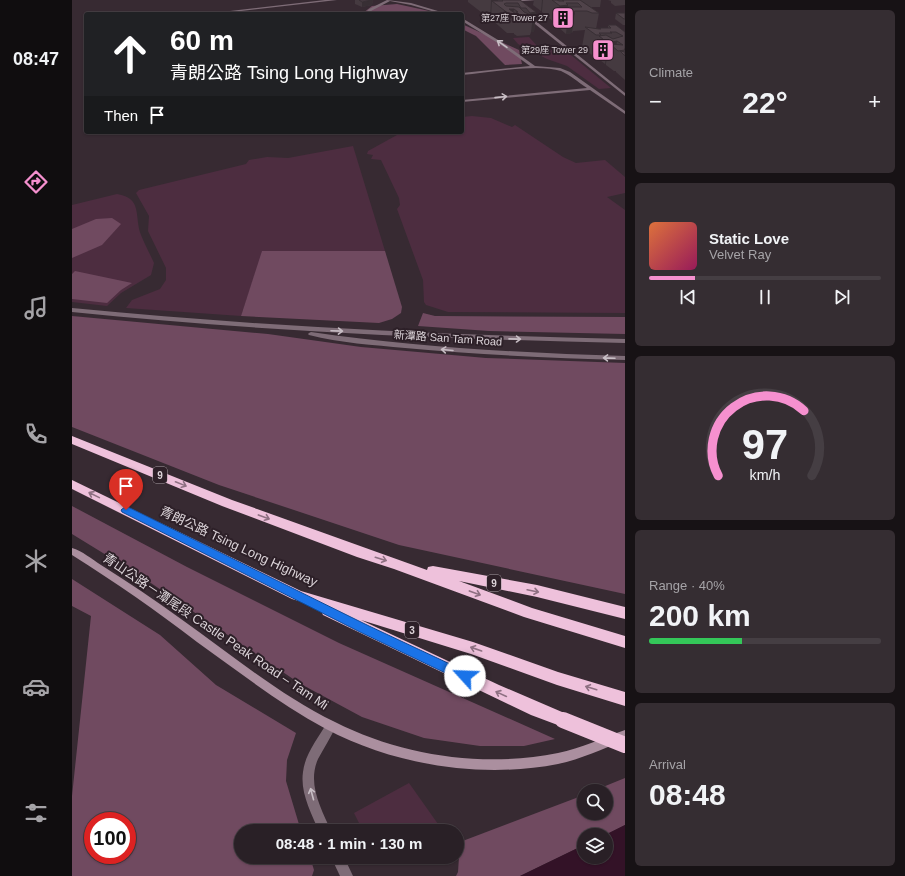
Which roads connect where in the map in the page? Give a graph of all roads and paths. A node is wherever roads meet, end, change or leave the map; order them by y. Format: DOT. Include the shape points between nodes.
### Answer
graph roads {
  1 [pos="335,0"];
  2 [pos="389,0"];
  3 [pos="535,0"];
  4 [pos="508,1"];
  5 [pos="516,6"];
  6 [pos="522,11"];
  7 [pos="224,12"];
  8 [pos="368,12"];
  9 [pos="439,12"];
  10 [pos="464,20"];
  11 [pos="534,68"];
  12 [pos="464,74"];
  13 [pos="625,87"];
  14 [pos="616,88"];
  15 [pos="591,89"];
  16 [pos="625,95"];
  17 [pos="464,101"];
  18 [pos="625,113"];
  19 [pos="72,310"];
  20 [pos="270,328"];
  21 [pos="625,341"];
  22 [pos="625,358"];
  23 [pos="72,440"];
  24 [pos="72,484"];
  25 [pos="72,551"];
  26 [pos="399,565"];
  27 [pos="297,594"];
  28 [pos="625,613"];
  29 [pos="625,642"];
  30 [pos="625,699"];
  31 [pos="331,726"];
  32 [pos="625,735"];
  33 [pos="625,745"];
  34 [pos="322,824"];
  35 [pos="341,864"];
  36 [pos="347,876"];
  1 -- 7 [label="street"];
  2 -- 8 [label="street"];
  2 -- 9 [label="street"];
  3 -- 4 [label="street"];
  4 -- 5 [label="street"];
  6 -- 14 [label="street"];
  11 -- 10 [label="street, one-way"];
  11 -- 12 [label="street"];
  11 -- 15 [label="street" via="554,67 565,71"];
  13 -- 14 [label="street"];
  14 -- 16 [label="street"];
  17 -- 15 [label="street, one-way"];
  15 -- 18 [label="street"];
  19 -- 20 [label="street, 新潭路 San Tam Road"];
  20 -- 21 [label="street, 新潭路 San Tam Road, one-way" via="486,338"];
  22 -- 20 [label="street, 新潭路 San Tam Road, one-way" via="486,353 361,342"];
  23 -- 26 [label="highway, 9, one-way" via="227,503"];
  27 -- 24 [label="highway, 青朗公路 Tsing Long Highway, one-way"];
  25 -- 31 [label="main road, 青山公路－潭尾段 Castle Peak Road – Tam Mi" via="109,573 292,703"];
  26 -- 28 [label="highway, 9, one-way" via="537,591"];
  26 -- 29 [label="highway, one-way" via="529,613"];
  30 -- 27 [label="highway, 青朗公路 Tsing Long Highway / 3, one-way" via="473,648"];
  33 -- 27 [label="highway, one-way, bridge" via="493,690"];
  31 -- 32 [label="main road, 青山公路－潭尾段 Castle Peak Road – Tam Mi" via="406,754 452,762 498,764 550,760"];
  34 -- 31 [label="street, one-way" via="307,777"];
  35 -- 36 [label="street"];
}
